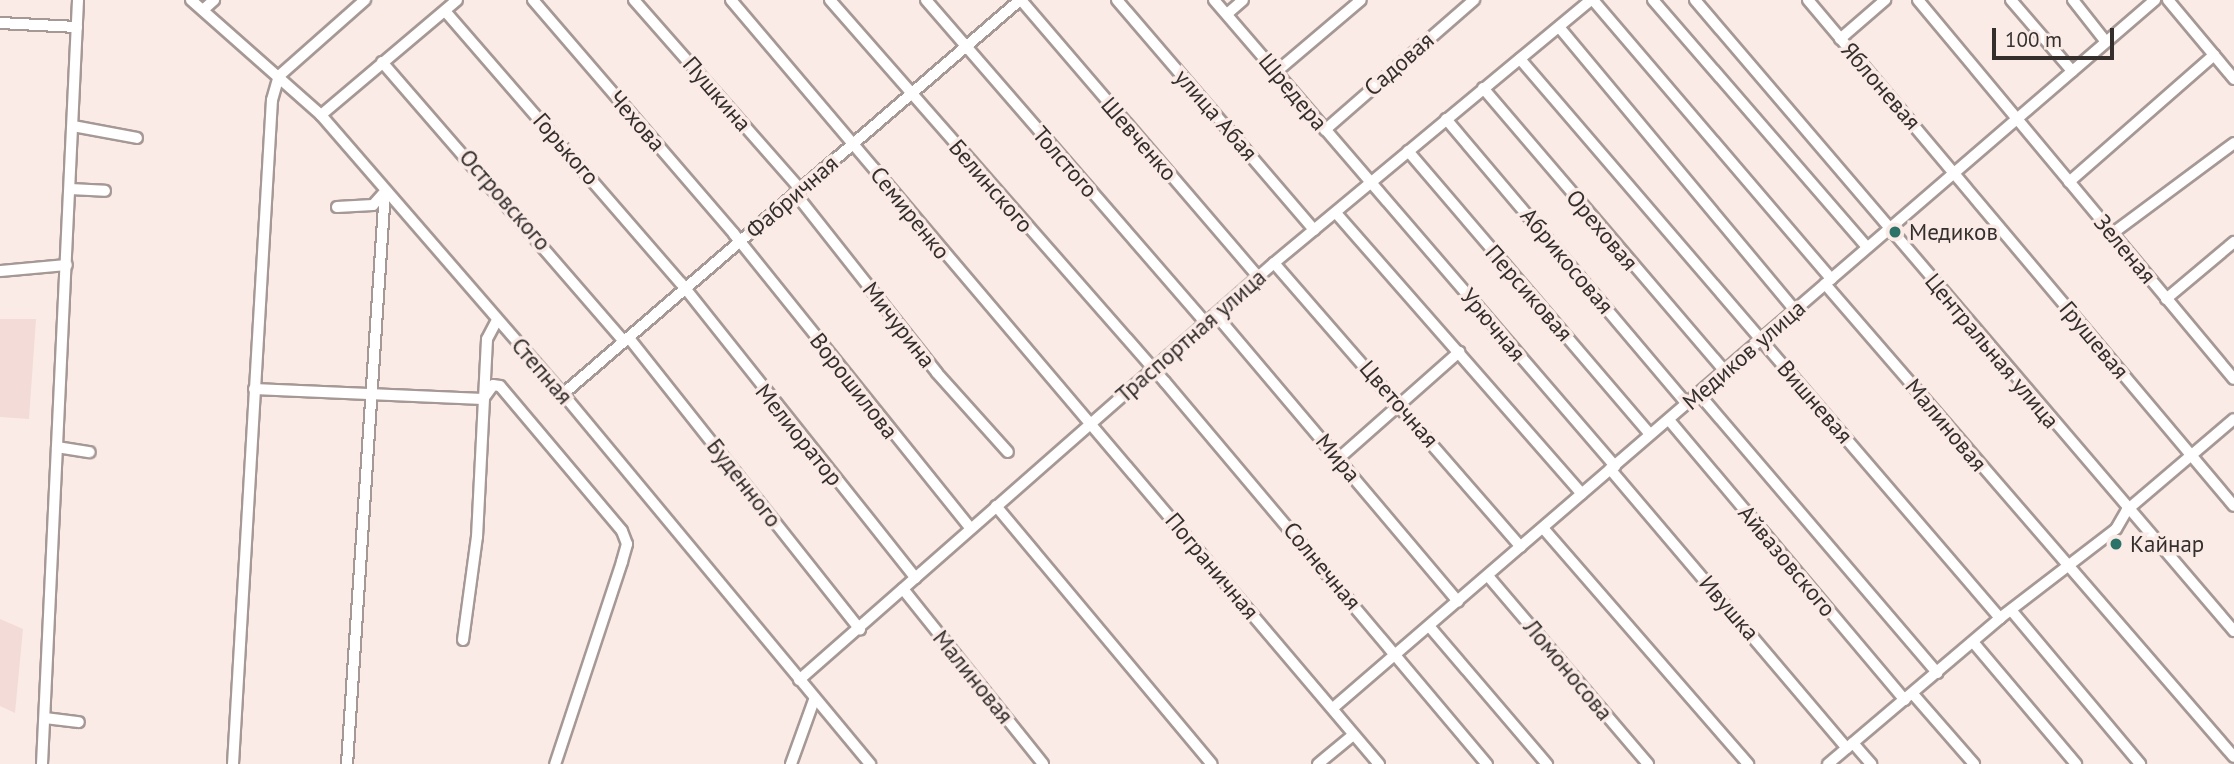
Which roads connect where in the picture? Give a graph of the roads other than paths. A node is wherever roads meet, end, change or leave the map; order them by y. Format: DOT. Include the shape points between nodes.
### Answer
graph roads {
  1 [pos="78,0"];
  2 [pos="191,0"];
  3 [pos="214,0"];
  4 [pos="365,0"];
  5 [pos="457,0"];
  6 [pos="533,0"];
  7 [pos="634,0"];
  8 [pos="731,0"];
  9 [pos="830,0"];
  10 [pos="926,0"];
  11 [pos="1021,0"];
  12 [pos="1117,0"];
  13 [pos="1214,0"];
  14 [pos="1243,0"];
  15 [pos="1361,0"];
  16 [pos="1474,0"];
  17 [pos="1592,0"];
  18 [pos="1653,0"];
  19 [pos="1695,0"];
  20 [pos="1808,0"];
  21 [pos="1885,0"];
  22 [pos="1918,0"];
  23 [pos="2011,0"];
  24 [pos="2073,0"];
  25 [pos="2155,0"];
  26 [pos="2168,0"];
  27 [pos="203,10"];
  28 [pos="445,11"];
  29 [pos="1227,14"];
  30 [pos="0,23"];
  31 [pos="77,27"];
  32 [pos="1559,27"];
  33 [pos="1840,39"];
  34 [pos="2105,42"];
  35 [pos="966,47"];
  36 [pos="2214,54"];
  37 [pos="1520,59"];
  38 [pos="382,62"];
  39 [pos="2071,71"];
  40 [pos="1276,72"];
  41 [pos="279,76"];
  42 [pos="2234,79"];
  43 [pos="1483,88"];
  44 [pos="910,95"];
  45 [pos="321,115"];
  46 [pos="1446,119"];
  47 [pos="2017,119"];
  48 [pos="73,126"];
  49 [pos="1325,130"];
  50 [pos="137,138"];
  51 [pos="2234,143"];
  52 [pos="854,144"];
  53 [pos="1408,151"];
  54 [pos="1953,174"];
  55 [pos="2069,182"];
  56 [pos="1373,183"];
  57 [pos="70,189"];
  58 [pos="105,191"];
  59 [pos="385,191"];
  60 [pos="797,191"];
  61 [pos="337,207"];
  62 [pos="1336,213"];
  63 [pos="1889,228"];
  64 [pos="1314,230"];
  65 [pos="2113,233"];
  66 [pos="2234,242"];
  67 [pos="738,243"];
  68 [pos="1867,247"];
  69 [pos="1274,263"];
  70 [pos="67,265"];
  71 [pos="0,271"];
  72 [pos="1258,277"];
  73 [pos="1828,281"];
  74 [pos="685,290"];
  75 [pos="2166,299"];
  76 [pos="1795,310"];
  77 [pos="1216,315"];
  78 [pos="497,320"];
  79 [pos="1206,323"];
  80 [pos="627,339"];
  81 [pos="1761,339"];
  82 [pos="1459,352"];
  83 [pos="1724,370"];
  84 [pos="1153,371"];
  85 [pos="2234,379"];
  86 [pos="254,389"];
  87 [pos="564,394"];
  88 [pos="1699,394"];
  89 [pos="371,395"];
  90 [pos="483,399"];
  91 [pos="1687,404"];
  92 [pos="1399,405"];
  93 [pos="2234,419"];
  94 [pos="1669,420"];
  95 [pos="1091,425"];
  96 [pos="1650,434"];
  97 [pos="57,447"];
  98 [pos="90,452"];
  99 [pos="1008,452"];
  100 [pos="2191,455"];
  101 [pos="1338,458"];
  102 [pos="1612,468"];
  103 [pos="1582,494"];
  104 [pos="996,506"];
  105 [pos="2234,506"];
  106 [pos="2127,510"];
  107 [pos="1543,528"];
  108 [pos="971,529"];
  109 [pos="1521,547"];
  110 [pos="2066,566"];
  111 [pos="1488,576"];
  112 [pos="916,578"];
  113 [pos="903,589"];
  114 [pos="1458,601"];
  115 [pos="2011,610"];
  116 [pos="2000,618"];
  117 [pos="1429,626"];
  118 [pos="860,629"];
  119 [pos="2234,631"];
  120 [pos="463,640"];
  121 [pos="1973,642"];
  122 [pos="1395,653"];
  123 [pos="1937,673"];
  124 [pos="799,680"];
  125 [pos="1909,697"];
  126 [pos="814,700"];
  127 [pos="1333,708"];
  128 [pos="45,718"];
  129 [pos="79,722"];
  130 [pos="1353,735"];
  131 [pos="1850,746"];
  132 [pos="2234,757"];
  133 [pos="42,764"];
  134 [pos="233,764"];
  135 [pos="347,764"];
  136 [pos="555,764"];
  137 [pos="791,764"];
  138 [pos="870,764"];
  139 [pos="1043,764"];
  140 [pos="1212,764"];
  141 [pos="1318,764"];
  142 [pos="1379,764"];
  143 [pos="1487,764"];
  144 [pos="1547,764"];
  145 [pos="1648,764"];
  146 [pos="1748,764"];
  147 [pos="1828,764"];
  148 [pos="1871,764"];
  149 [pos="1974,764"];
  150 [pos="2077,764"];
  151 [pos="2140,764"];
  1 -- 31 [label="street"];
  2 -- 27 [label="street, Степная"];
  3 -- 27 [label="street"];
  4 -- 41 [label="street"];
  5 -- 28 [label="street"];
  6 -- 67 [label="street, Чехова"];
  7 -- 60 [label="street, Пушкина"];
  8 -- 52 [label="street, Семиренко"];
  9 -- 44 [label="street, Белинского"];
  10 -- 35 [label="street, Толстого"];
  11 -- 35 [label="street, Фабричная"];
  11 -- 72 [label="street, Шевченко"];
  12 -- 64 [label="street, улица Абая"];
  13 -- 29 [label="street, Шредера"];
  14 -- 29 [label="street"];
  15 -- 40 [label="street"];
  16 -- 49 [label="street, Садовая"];
  17 -- 32 [label="street, Траспортная улица"];
  17 -- 73 [label="street, Малиновая"];
  18 -- 68 [label="street"];
  19 -- 63 [label="street, Центральная улица"];
  20 -- 33 [label="street, Яблоневая"];
  21 -- 33 [label="street"];
  22 -- 47 [label="street"];
  23 -- 39 [label="street"];
  24 -- 34 [label="street"];
  25 -- 34 [label="street, Медиков улица"];
  26 -- 36 [label="street"];
  27 -- 41 [label="street, Степная"];
  28 -- 38 [label="street"];
  28 -- 74 [label="street, Горького"];
  29 -- 40 [label="street, Шредера"];
  30 -- 31 [label="street"];
  31 -- 48 [label="street"];
  32 -- 37 [label="street, Траспортная улица"];
  32 -- 76 [label="street"];
  33 -- 54 [label="street, Яблоневая"];
  34 -- 39 [label="street, Медиков улица"];
  35 -- 44 [label="street, Фабричная"];
  35 -- 79 [label="street, Толстого"];
  36 -- 42 [label="street"];
  36 -- 55 [label="street"];
  37 -- 43 [label="street, Траспортная улица"];
  37 -- 81 [label="street, Вишневая"];
  38 -- 45 [label="street"];
  38 -- 80 [label="street, Островского"];
  39 -- 47 [label="street, Медиков улица"];
  40 -- 49 [label="street, Шредера"];
  41 -- 45 [label="street, Степная"];
  41 -- 86 [label="street" via="272,100"];
  43 -- 46 [label="street, Траспортная улица"];
  43 -- 83 [label="street, Ореховая"];
  44 -- 52 [label="street, Фабричная"];
  44 -- 84 [label="street, Белинского"];
  45 -- 59 [label="street, Степная"];
  46 -- 53 [label="street, Траспортная улица"];
  46 -- 91 [label="street, Абрикосовая"];
  47 -- 54 [label="street, Медиков улица"];
  47 -- 55 [label="street, Зеленая"];
  48 -- 50 [label="street"];
  48 -- 57 [label="street"];
  49 -- 56 [label="street, Шредера"];
  51 -- 65 [label="street"];
  52 -- 60 [label="street, Фабричная"];
  52 -- 95 [label="street, Семиренко"];
  53 -- 56 [label="street, Траспортная улица"];
  53 -- 96 [label="street, Персиковая"];
  54 -- 63 [label="street, Медиков улица"];
  54 -- 100 [label="street, Грушевая"];
  55 -- 65 [label="street, Зеленая"];
  56 -- 62 [label="street, Траспортная улица"];
  56 -- 102 [label="street, Урючная"];
  57 -- 58 [label="street"];
  57 -- 70 [label="street"];
  59 -- 61 [label="street" via="373,205"];
  59 -- 78 [label="street, Степная"];
  59 -- 89 [label="street"];
  60 -- 67 [label="street, Фабричная"];
  60 -- 99 [label="street, Мичурина" via="945,382"];
  62 -- 64 [label="street, Траспортная улица"];
  62 -- 82 [label="street"];
  63 -- 68 [label="street, Медиков улица"];
  63 -- 106 [label="street, Центральная улица"];
  64 -- 69 [label="street, Траспортная улица"];
  65 -- 75 [label="street, Зеленая"];
  66 -- 75 [label="street"];
  67 -- 74 [label="street, Фабричная"];
  67 -- 108 [label="street, Ворошилова"];
  68 -- 73 [label="street, Медиков улица"];
  69 -- 72 [label="street, Траспортная улица"];
  69 -- 92 [label="street, Цветочная"];
  70 -- 71 [label="street"];
  70 -- 97 [label="street"];
  72 -- 77 [label="street, Траспортная улица"];
  73 -- 76 [label="street, Медиков улица"];
  73 -- 110 [label="street, Малиновая"];
  74 -- 80 [label="street, Фабричная"];
  74 -- 112 [label="street, Мелиоратор"];
  75 -- 85 [label="street, Зеленая"];
  76 -- 81 [label="street, Медиков улица"];
  77 -- 79 [label="street, Траспортная улица"];
  77 -- 101 [label="street, Мира"];
  78 -- 87 [label="street, Степная"];
  78 -- 90 [label="street" via="487,339"];
  79 -- 84 [label="street, Траспортная улица"];
  80 -- 87 [label="street, Фабричная"];
  80 -- 118 [label="street, Буденного"];
  81 -- 83 [label="street, Медиков улица"];
  81 -- 116 [label="street, Вишневая"];
  82 -- 92 [label="street"];
  82 -- 103 [label="street"];
  83 -- 88 [label="street, Медиков улица"];
  84 -- 95 [label="street, Траспортная улица"];
  84 -- 122 [label="street, Солнечная"];
  86 -- 89 [label="street"];
  86 -- 134 [label="street"];
  87 -- 124 [label="street, Степная"];
  88 -- 91 [label="street, Медиков улица"];
  88 -- 123 [label="street"];
  89 -- 90 [label="street"];
  89 -- 135 [label="street"];
  90 -- 120 [label="street" via="477,537"];
  90 -- 136 [label="street" via="493,385 500,386 622,531 627,544"];
  91 -- 94 [label="street, Медиков улица"];
  92 -- 101 [label="street"];
  92 -- 109 [label="street, Цветочная"];
  93 -- 100 [label="street"];
  94 -- 96 [label="street, Медиков улица"];
  94 -- 125 [label="street, Айвазовского"];
  95 -- 104 [label="street, Траспортная улица"];
  95 -- 127 [label="street, Пограничная"];
  96 -- 102 [label="street, Медиков улица"];
  97 -- 98 [label="street"];
  97 -- 128 [label="street"];
  100 -- 105 [label="street, Грушевая"];
  100 -- 106 [label="street"];
  101 -- 114 [label="street, Мира"];
  102 -- 103 [label="street, Медиков улица"];
  102 -- 131 [label="street, Ивушка"];
  103 -- 107 [label="street, Медиков улица"];
  104 -- 108 [label="street, Траспортная улица"];
  104 -- 140 [label="street"];
  106 -- 110 [label="street" via="2116,529"];
  106 -- 119 [label="street, Центральная улица"];
  107 -- 109 [label="street, Медиков улица"];
  107 -- 146 [label="street"];
  108 -- 112 [label="street, Траспортная улица"];
  109 -- 111 [label="street, Медиков улица"];
  110 -- 115 [label="street"];
  110 -- 132 [label="street"];
  111 -- 114 [label="street, Медиков улица"];
  111 -- 145 [label="street, Ломоносова"];
  112 -- 113 [label="street, Траспортная улица"];
  113 -- 118 [label="street, Траспортная улица"];
  113 -- 139 [label="street, Малиновая"];
  114 -- 117 [label="street, Медиков улица"];
  115 -- 116 [label="street"];
  115 -- 151 [label="street"];
  116 -- 121 [label="street"];
  117 -- 122 [label="street, Медиков улица"];
  117 -- 144 [label="street"];
  118 -- 124 [label="street, Траспортная улица"];
  121 -- 123 [label="street"];
  121 -- 150 [label="street"];
  122 -- 127 [label="street, Медиков улица"];
  122 -- 143 [label="street, Солнечная"];
  123 -- 125 [label="street"];
  124 -- 126 [label="street, Степная"];
  125 -- 131 [label="street"];
  125 -- 149 [label="street, Айвазовского"];
  126 -- 137 [label="street"];
  126 -- 138 [label="street, Степная"];
  127 -- 130 [label="street, Пограничная"];
  128 -- 129 [label="street"];
  128 -- 133 [label="street"];
  130 -- 141 [label="street"];
  130 -- 142 [label="street, Пограничная"];
  131 -- 147 [label="street"];
  131 -- 148 [label="street, Ивушка"];
}
